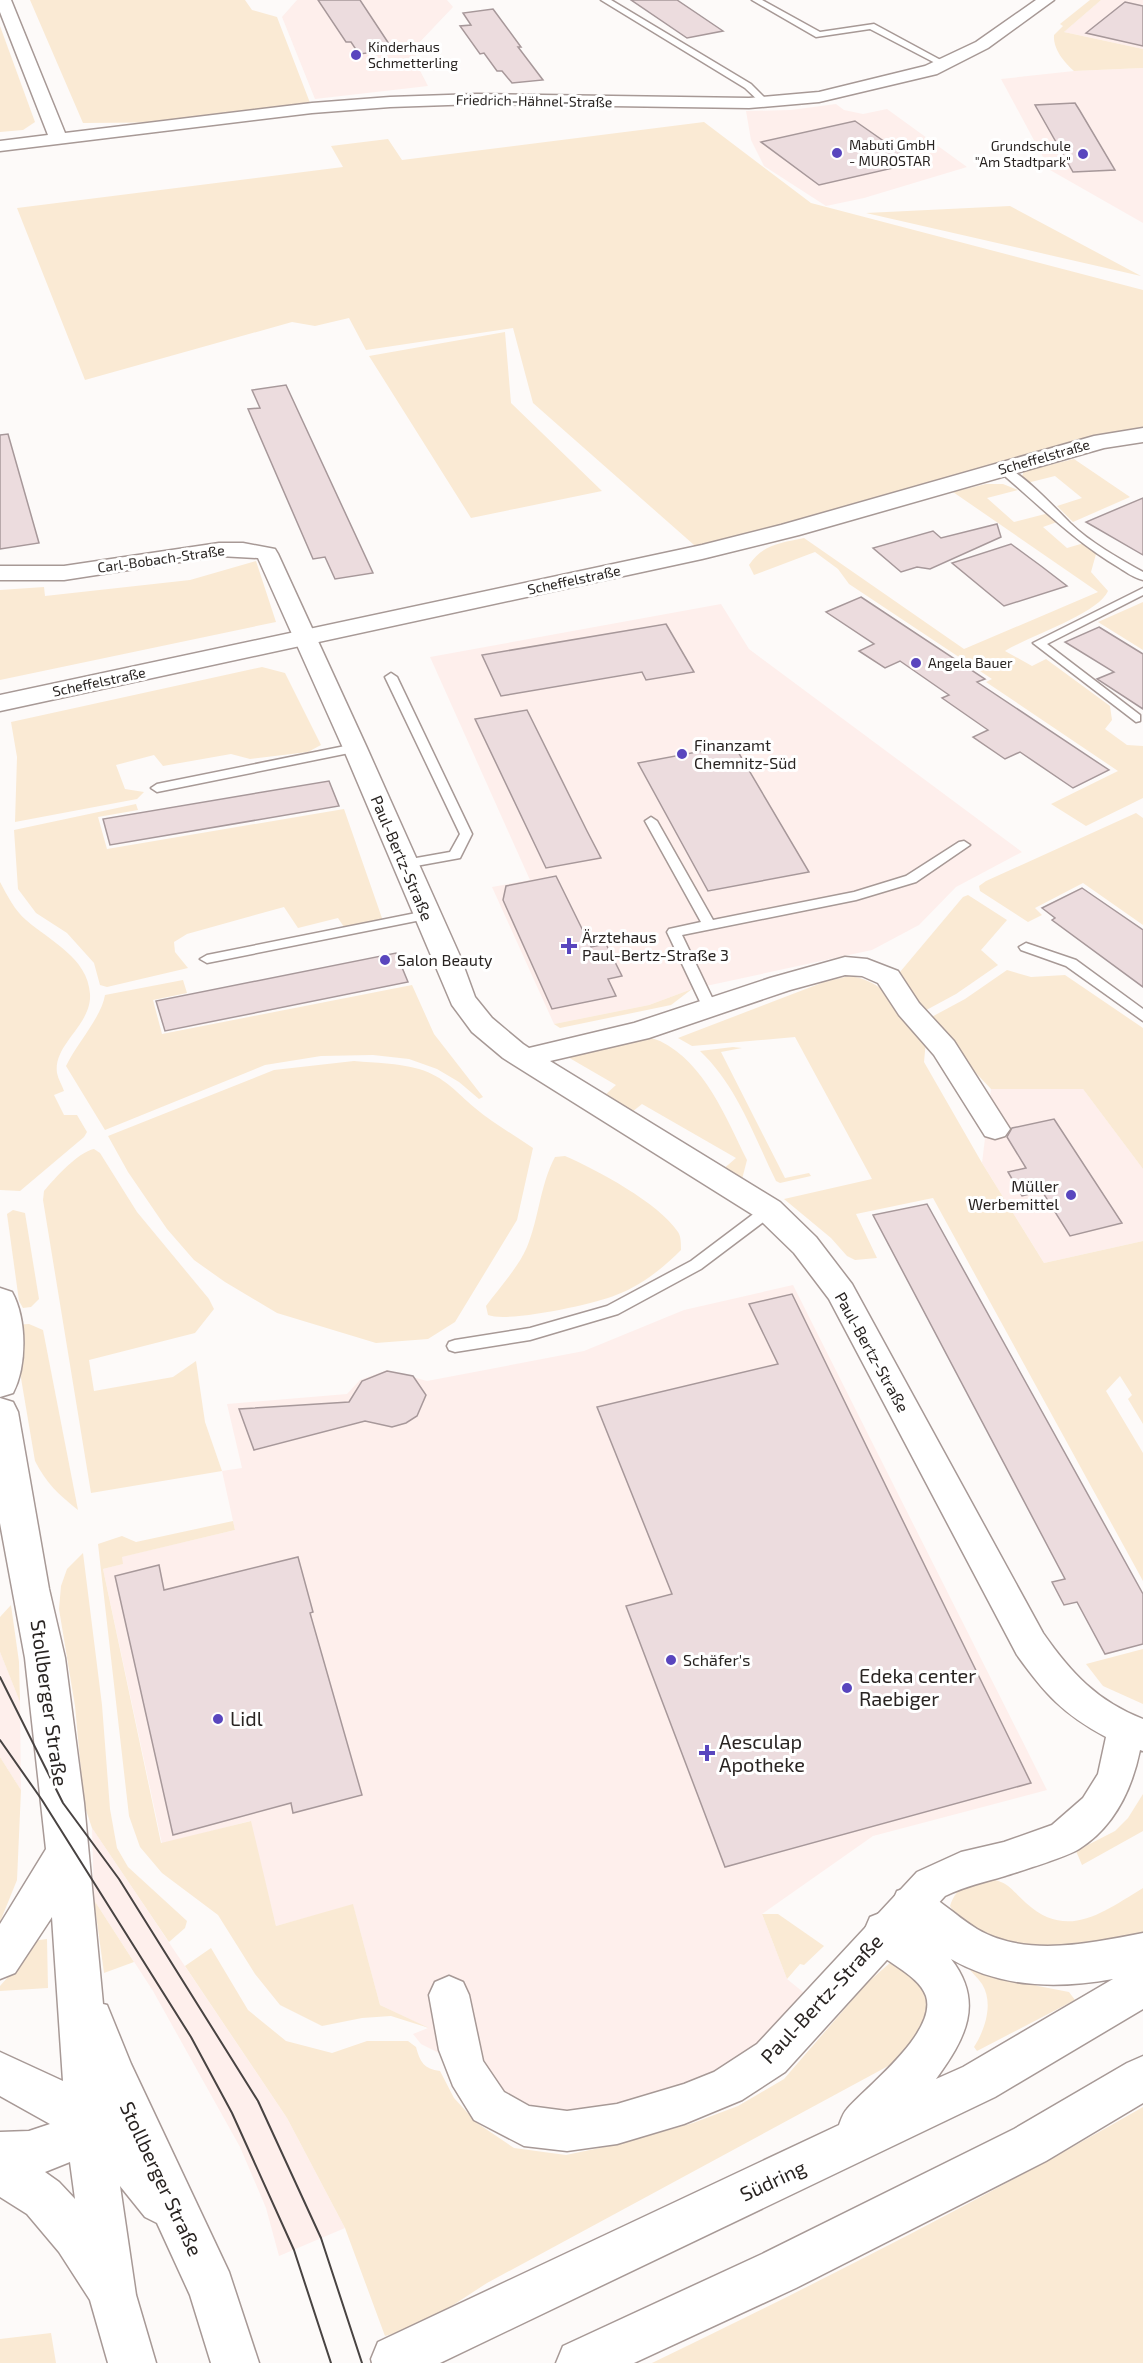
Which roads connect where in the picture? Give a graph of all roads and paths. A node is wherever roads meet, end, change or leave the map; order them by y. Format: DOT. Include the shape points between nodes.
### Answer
graph roads {
  1 [pos="3,0"];
  2 [pos="605,0"];
  3 [pos="756,0"];
  4 [pos="1046,0"];
  5 [pos="944,64"];
  6 [pos="766,103"];
  7 [pos="58,138"];
  8 [pos="0,146"];
  9 [pos="1143,435"];
  10 [pos="1003,469"];
  11 [pos="0,573"];
  12 [pos="1143,578"];
  13 [pos="1143,591"];
  14 [pos="306,637"];
  15 [pos="391,677"];
  16 [pos="0,703"];
  17 [pos="1136,718"];
  18 [pos="355,748"];
  19 [pos="157,788"];
  20 [pos="651,821"];
  21 [pos="964,845"];
  22 [pos="405,864"];
  23 [pos="426,915"];
  24 [pos="709,924"];
  25 [pos="1026,947"];
  26 [pos="207,959"];
  27 [pos="710,1008"];
  28 [pos="1143,1016"];
  29 [pos="525,1059"];
  30 [pos="995,1130"];
  31 [pos="769,1210"];
  32 [pos="0,1301"];
  33 [pos="456,1346"];
  34 [pos="0,1383"];
  35 [pos="0,1412"];
  36 [pos="1135,1733"];
  37 [pos="67,1852"];
  38 [pos="899,1918"];
  39 [pos="1143,1953"];
  40 [pos="0,1959"];
  41 [pos="1143,1985"];
  42 [pos="449,1995"];
  43 [pos="81,1996"];
  44 [pos="0,2074"];
  45 [pos="114,2076"];
  46 [pos="1143,2078"];
  47 [pos="88,2126"];
  48 [pos="0,2155"];
  49 [pos="814,2161"];
  50 [pos="0,2170"];
  51 [pos="188,2239"];
  52 [pos="122,2330"];
  53 [pos="394,2359"];
  54 [pos="235,2363"];
  55 [pos="580,2363"];
  1 -- 7 [label="street"];
  2 -- 6 [label="lane" via="748,86"];
  3 -- 5 [label="lane" via="819,34 871,26"];
  4 -- 5 [label="street, Friedrich-Hähnel-Straße" via="982,45"];
  5 -- 6 [label="street, Friedrich-Hähnel-Straße" via="847,92"];
  6 -- 7 [label="street, Friedrich-Hähnel-Straße" via="477,99 390,102"];
  7 -- 8 [label="street, Friedrich-Hähnel-Straße"];
  9 -- 10 [label="main road, Scheffelstraße" via="1102,441"];
  10 -- 12 [label="lane" via="1067,526"];
  10 -- 14 [label="main road, Scheffelstraße" via="702,552"];
  11 -- 14 [label="street, Carl-Bobach-Straße" via="52,575 199,551 254,550 267,554"];
  13 -- 17 [label="lane" via="1039,643"];
  14 -- 16 [label="main road, Scheffelstraße"];
  14 -- 18 [label="street, Paul-Bertz-Straße"];
  15 -- 22 [label="lane" via="466,834 454,855"];
  18 -- 19 [label="lane"];
  18 -- 22 [label="street, Paul-Bertz-Straße"];
  20 -- 24 [label="lane"];
  21 -- 24 [label="lane" via="910,879 878,890"];
  22 -- 23 [label="street, Paul-Bertz-Straße"];
  23 -- 26 [label="lane"];
  23 -- 29 [label="street, Paul-Bertz-Straße" via="462,999 482,1025"];
  24 -- 27 [label="lane" via="675,932"];
  25 -- 28 [label="lane" via="1071,963"];
  27 -- 29 [label="street" via="639,1031"];
  27 -- 30 [label="street" via="845,966 888,977 909,1009 944,1048"];
  29 -- 31 [label="street, Paul-Bertz-Straße"];
  31 -- 33 [label="lane" via="696,1264 612,1310 530,1334"];
  31 -- 36 [label="street, Paul-Bertz-Straße" via="805,1245 841,1292 1030,1644 1055,1679 1089,1707"];
  32 -- 34 [label="main road" via="7,1354"];
  35 -- 37 [label="main road, Stollberger Straße" via="45,1658"];
  36 -- 38 [label="street, Paul-Bertz-Straße" via="1116,1778 1096,1810 1065,1837 1004,1859 961,1869 931,1884"];
  37 -- 40 [label="main road"];
  37 -- 43 [label="main road, Stollberger Straße"];
  38 -- 39 [label="main road" via="1001,1960 1024,1965 1090,1962"];
  38 -- 42 [label="street, Paul-Bertz-Straße" via="771,2058 728,2086 684,2104 607,2126 567,2131 524,2126 489,2106 467,2072 459,2050"];
  38 -- 49 [label="main road" via="909,1949 942,1981 949,2011 908,2082 882,2110"];
  41 -- 49 [label="main road, Südring" via="979,2082"];
  43 -- 45 [label="main road, Stollberger Straße"];
  43 -- 47 [label="main road, Stollberger Straße"];
  44 -- 47 [label="main road" via="21,2082"];
  45 -- 47 [label="main road" via="114,2091 108,2104"];
  45 -- 51 [label="main road, Stollberger Straße"];
  46 -- 55 [label="main road" via="1009,2156 779,2271"];
  47 -- 48 [label="main road" via="62,2142 29,2154"];
  47 -- 51 [label="main road" via="122,2155"];
  47 -- 52 [label="main road, Stollberger Straße"];
  49 -- 53 [label="main road, Südring"];
  50 -- 52 [label="main road" via="43,2198 76,2235"];
  51 -- 54 [label="main road, Stollberger Straße" via="212,2289"];
}
